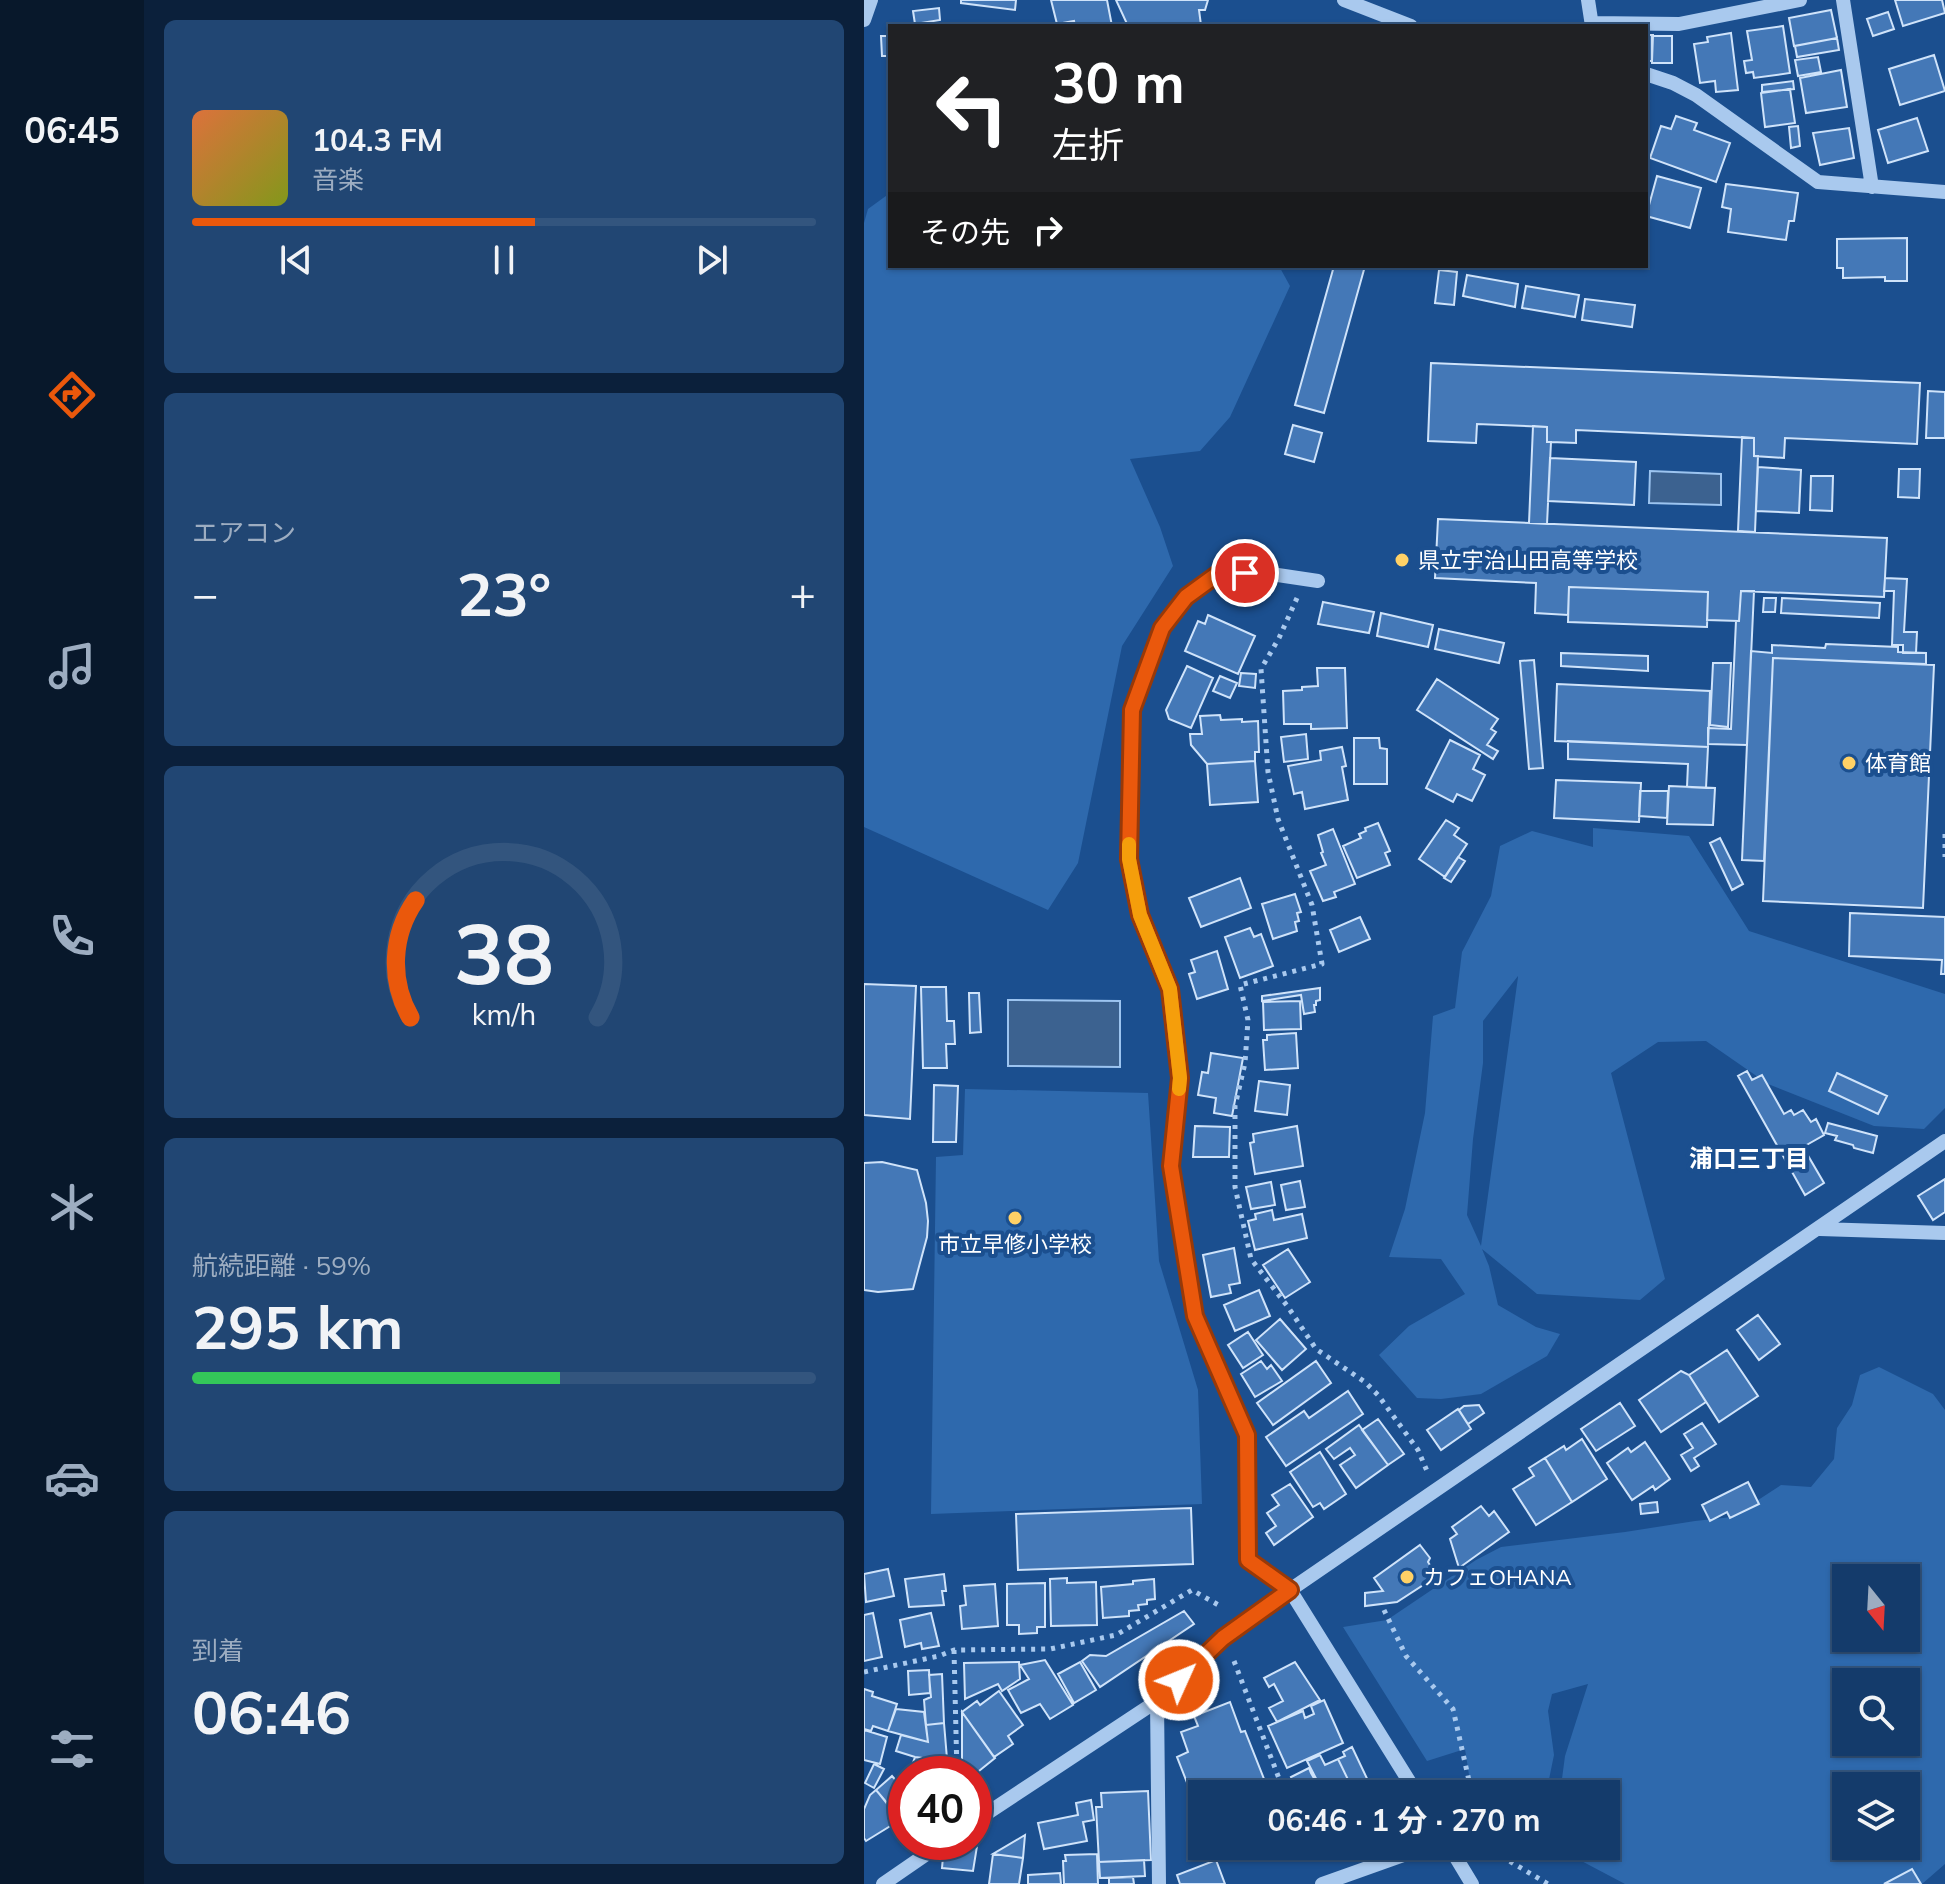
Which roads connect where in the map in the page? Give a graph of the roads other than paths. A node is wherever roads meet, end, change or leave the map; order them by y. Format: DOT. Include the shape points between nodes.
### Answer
graph roads {
  1 [pos="871,0"];
  2 [pos="1344,0"];
  3 [pos="1588,0"];
  4 [pos="1800,0"];
  5 [pos="1843,0"];
  6 [pos="1373,5"];
  7 [pos="864,20"];
  8 [pos="1407,24"];
  9 [pos="1592,24"];
  10 [pos="1648,24"];
  11 [pos="1648,75"];
  12 [pos="1872,187"];
  13 [pos="1945,192"];
  14 [pos="1312,580"];
  15 [pos="1945,1141"];
  16 [pos="1819,1229"];
  17 [pos="1945,1233"];
  18 [pos="1290,1590"];
  19 [pos="1157,1701"];
  20 [pos="1408,1780"];
  21 [pos="992,1810"];
  22 [pos="918,1860"];
  23 [pos="1390,1860"];
  24 [pos="1457,1860"];
  25 [pos="883,1884"];
  26 [pos="1159,1884"];
  27 [pos="1322,1884"];
  28 [pos="1472,1884"];
  1 -- 7 [label="street"];
  2 -- 6 [label="street"];
  3 -- 9 [label="street"];
  4 -- 10 [label="street" via="1679,24"];
  5 -- 12 [label="street"];
  6 -- 8 [label="street"];
  11 -- 12 [label="street" via="1696,95 1818,182"];
  12 -- 13 [label="street"];
  14 -- 18 [label="street" via="1219,573 1186,597 1162,628 1132,710 1129,859 1140,915 1170,989 1180,1078 1171,1166 1195,1316 1247,1435 1248,1560"];
  15 -- 16 [label="street"];
  16 -- 17 [label="street"];
  16 -- 18 [label="street"];
  18 -- 19 [label="street" via="1223,1638"];
  18 -- 20 [label="street"];
  19 -- 21 [label="street"];
  19 -- 26 [label="street"];
  22 -- 25 [label="street"];
  23 -- 27 [label="street"];
  24 -- 28 [label="street"];
}
